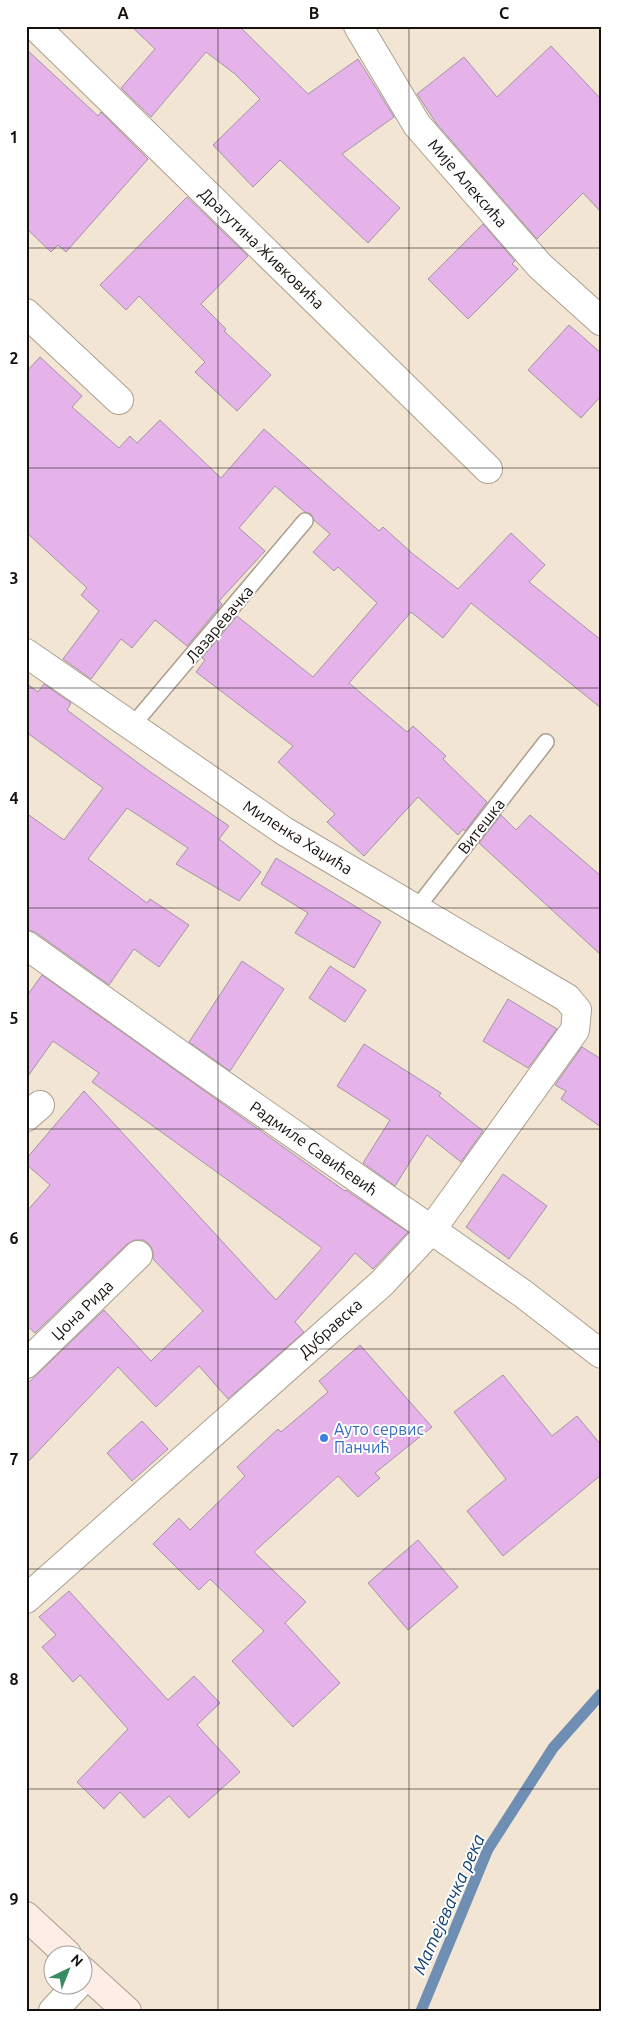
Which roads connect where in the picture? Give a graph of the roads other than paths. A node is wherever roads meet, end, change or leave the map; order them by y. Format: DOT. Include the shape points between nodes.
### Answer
graph roads {
  1 [pos="36,26"];
  2 [pos="358,26"];
  3 [pos="26,313"];
  4 [pos="601,321"];
  5 [pos="119,400"];
  6 [pos="488,469"];
  7 [pos="305,521"];
  8 [pos="26,653"];
  9 [pos="132,726"];
  10 [pos="546,742"];
  11 [pos="416,909"];
  12 [pos="26,944"];
  13 [pos="577,1010"];
  14 [pos="432,1229"];
  15 [pos="138,1255"];
  16 [pos="601,1354"];
  17 [pos="26,1364"];
  18 [pos="26,1599"];
  19 [pos="26,1916"];
  20 [pos="56,1944"];
  21 [pos="92,1984"];
  22 [pos="68,1994"];
  23 [pos="53,2011"];
  24 [pos="126,2011"];
  1 -- 6 [label="street, Драгутина Живковића"];
  2 -- 4 [label="street, Мије Алексића" via="418,125 540,266"];
  3 -- 5 [label="street"];
  7 -- 9 [label="lane, Лазаревачка"];
  8 -- 9 [label="street, Миленка Хаџића"];
  9 -- 11 [label="street, Миленка Хаџића" via="284,831"];
  10 -- 11 [label="lane, Витешка"];
  11 -- 13 [label="street, Миленка Хаџића" via="567,998"];
  12 -- 14 [label="street, Радмиле Савићевић"];
  13 -- 14 [label="street, Дубравска" via="575,1030"];
  14 -- 16 [label="street, Радмиле Савићевић"];
  14 -- 18 [label="street, Дубравска" via="382,1283"];
  15 -- 17 [label="street, Џона Рида"];
  19 -- 20 [label="main road"];
  21 -- 24 [label="main road"];
  22 -- 23 [label="street"];
}
